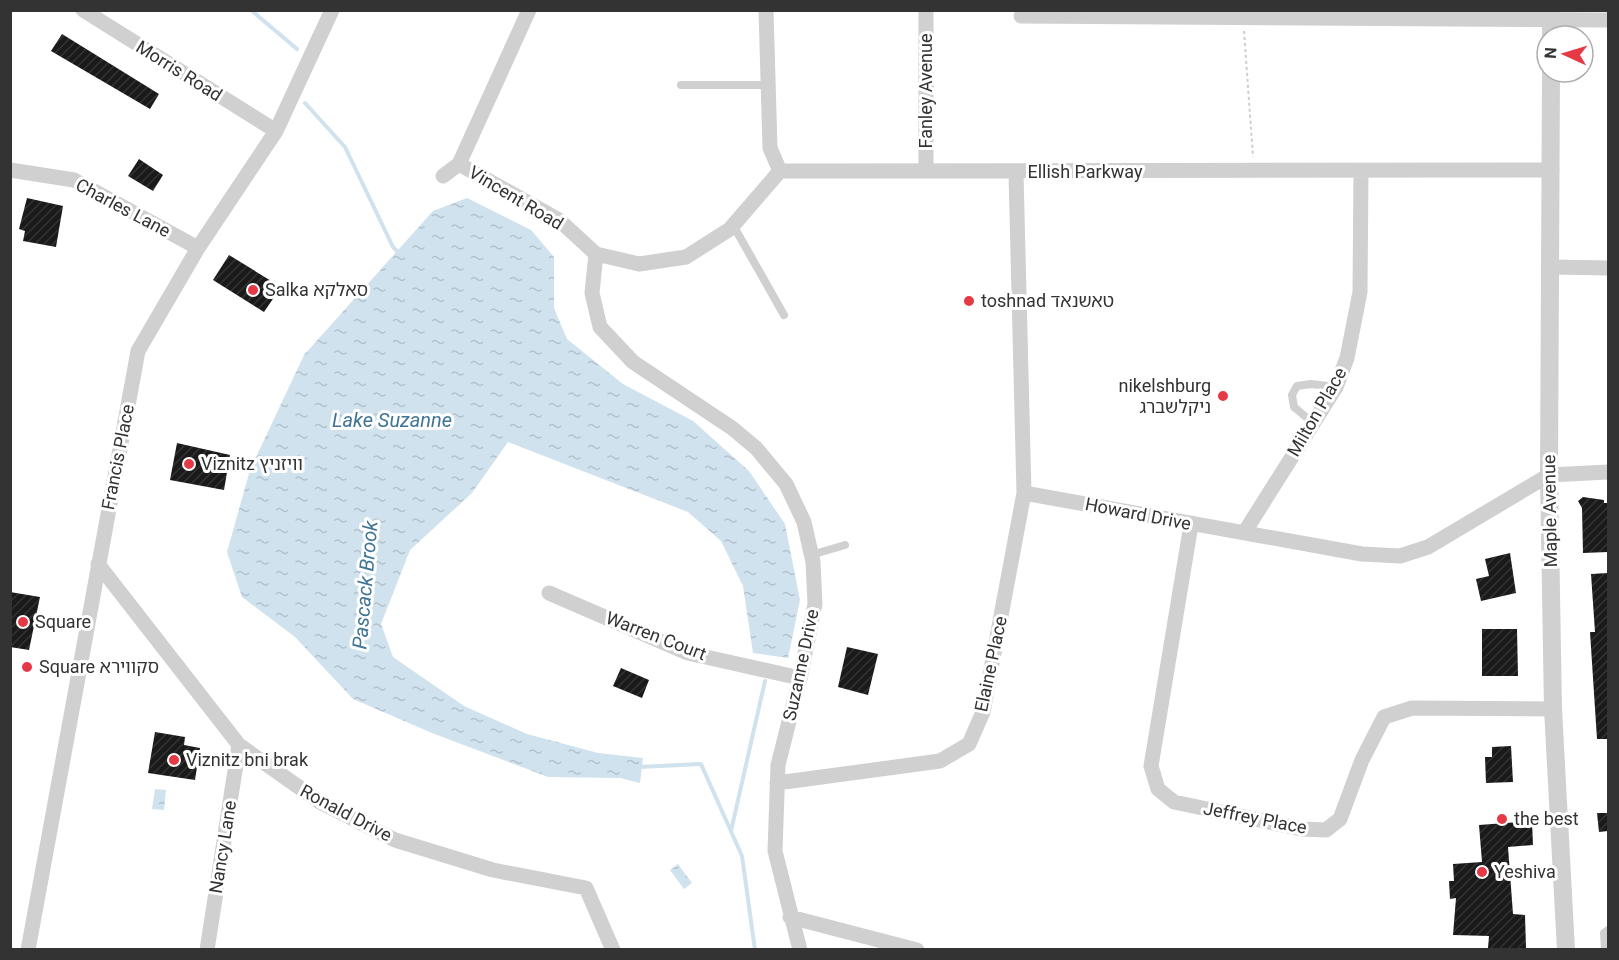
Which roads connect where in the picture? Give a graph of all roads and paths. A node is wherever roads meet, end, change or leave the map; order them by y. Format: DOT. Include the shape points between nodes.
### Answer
graph roads {
  1 [pos="83,10"];
  2 [pos="332,10"];
  3 [pos="529,10"];
  4 [pos="766,10"];
  5 [pos="926,10"];
  6 [pos="1225,13"];
  7 [pos="1021,16"];
  8 [pos="1243,17"];
  9 [pos="1608,20"];
  10 [pos="1551,21"];
  11 [pos="1551,84"];
  12 [pos="681,85"];
  13 [pos="768,85"];
  14 [pos="276,130"];
  15 [pos="459,164"];
  16 [pos="1552,170"];
  17 [pos="780,171"];
  18 [pos="926,171"];
  19 [pos="11,172"];
  20 [pos="1254,172"];
  21 [pos="1361,172"];
  22 [pos="1016,173"];
  23 [pos="443,177"];
  24 [pos="733,225"];
  25 [pos="198,248"];
  26 [pos="596,254"];
  27 [pos="1552,267"];
  28 [pos="1608,268"];
  29 [pos="784,315"];
  30 [pos="1336,387"];
  31 [pos="1313,423"];
  32 [pos="1608,472"];
  33 [pos="1549,475"];
  34 [pos="1024,493"];
  35 [pos="1191,525"];
  36 [pos="1244,533"];
  37 [pos="844,545"];
  38 [pos="811,555"];
  39 [pos="99,564"];
  40 [pos="549,593"];
  41 [pos="800,678"];
  42 [pos="1553,709"];
  43 [pos="239,745"];
  44 [pos="777,783"];
  45 [pos="790,917"];
  46 [pos="1608,930"];
  47 [pos="28,950"];
  48 [pos="207,950"];
  49 [pos="614,950"];
  50 [pos="800,950"];
  51 [pos="917,950"];
  52 [pos="1566,950"];
  53 [pos="1605,950"];
  1 -- 14 [label="street, Morris Road"];
  2 -- 14 [label="street, Francis Place"];
  3 -- 15 [label="street, Vincent Road"];
  4 -- 13 [label="street"];
  5 -- 18 [label="street, Fanley Avenue"];
  6 -- 7 [label="street"];
  6 -- 8 [label="street"];
  8 -- 10 [label="street"];
  8 -- 20 [label="path"];
  9 -- 10 [label="street"];
  11 -- 16 [label="street, Maple Avenue"];
  12 -- 13 [label="lane"];
  13 -- 17 [label="street" via="770,148"];
  14 -- 25 [label="street, Francis Place"];
  15 -- 23 [label="street, Vincent Road"];
  15 -- 26 [label="street, Vincent Road" via="559,220"];
  16 -- 21 [label="street, Ellish Parkway"];
  16 -- 27 [label="street, Maple Avenue"];
  17 -- 18 [label="street, Ellish Parkway"];
  17 -- 24 [label="street, Vincent Road"];
  18 -- 22 [label="street, Ellish Parkway"];
  19 -- 25 [label="street, Charles Lane" via="74,180"];
  20 -- 21 [label="street, Ellish Parkway"];
  20 -- 22 [label="street, Ellish Parkway"];
  21 -- 30 [label="street, Milton Place" via="1360,292 1347,358"];
  22 -- 34 [label="street"];
  24 -- 26 [label="street, Vincent Road" via="686,257 639,264"];
  24 -- 29 [label="lane"];
  25 -- 39 [label="street, Francis Place" via="138,351"];
  26 -- 38 [label="street, Suzanne Drive" via="592,293 600,327 633,362 756,448 786,484 804,522"];
  27 -- 28 [label="street"];
  27 -- 33 [label="street, Maple Avenue"];
  30 -- 31 [label="street, Milton Place"];
  30 -- 31 [label="lane" via="1297,386 1292,395 1294,407"];
  31 -- 36 [label="street, Milton Place"];
  32 -- 33 [label="street"];
  33 -- 36 [label="street, Howard Drive" via="1428,547 1400,556 1362,554"];
  33 -- 42 [label="street, Maple Avenue"];
  34 -- 35 [label="street, Howard Drive"];
  34 -- 44 [label="street, Elaine Place" via="983,712 969,744 940,761"];
  35 -- 36 [label="street, Howard Drive"];
  35 -- 42 [label="street, Jeffrey Place" via="1152,766 1158,789 1174,802 1302,830 1326,830 1340,819 1383,717 1412,708"];
  37 -- 38 [label="lane"];
  38 -- 41 [label="street, Suzanne Drive" via="815,604"];
  39 -- 43 [label="street, Ronald Drive"];
  39 -- 47 [label="street, Francis Place"];
  40 -- 41 [label="street, Warren Court" via="688,652"];
  41 -- 44 [label="street, Suzanne Drive"];
  42 -- 52 [label="street, Maple Avenue"];
  43 -- 48 [label="street, Nancy Lane"];
  43 -- 49 [label="street, Ronald Drive" via="320,802 395,840 493,870 586,888"];
  44 -- 45 [label="street, Suzanne Drive" via="775,851"];
  45 -- 50 [label="street, Suzanne Drive"];
  45 -- 51 [label="street"];
  46 -- 53 [label="lane" via="1604,933"];
}
